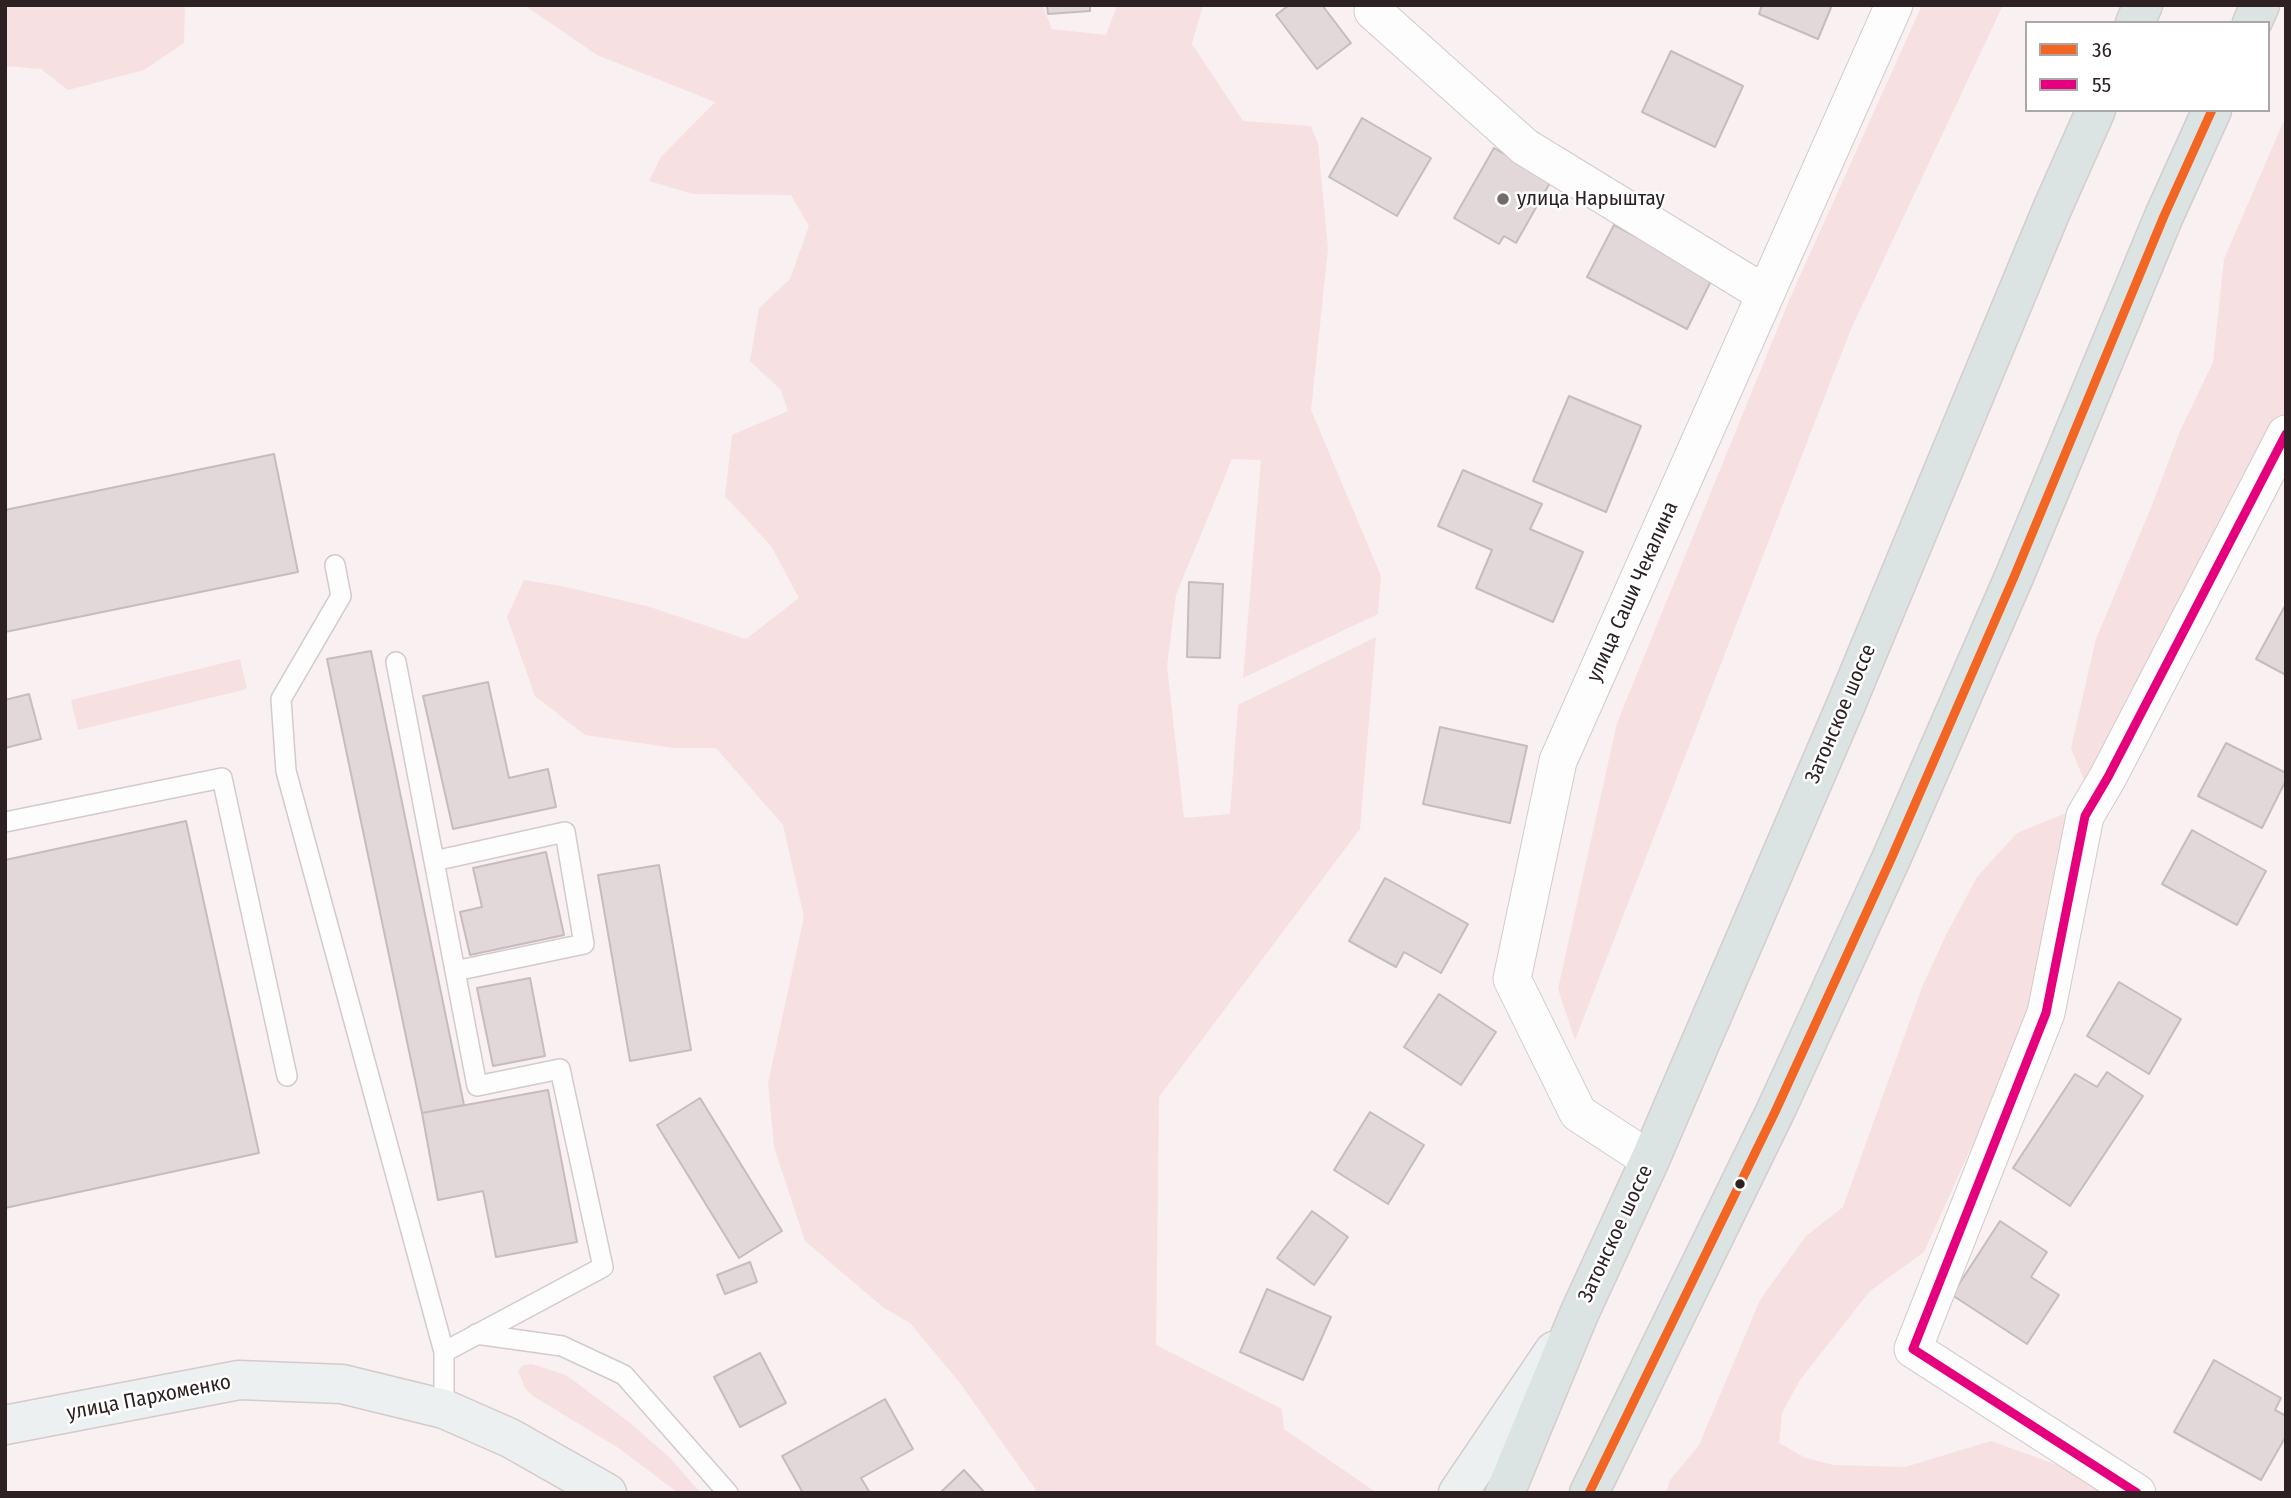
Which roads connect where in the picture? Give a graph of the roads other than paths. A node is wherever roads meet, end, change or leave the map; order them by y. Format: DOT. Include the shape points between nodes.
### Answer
graph roads {
  1 [pos="1894,5"];
  2 [pos="2143,5"];
  3 [pos="2260,5"];
  4 [pos="1373,7"];
  5 [pos="2136,21"];
  6 [pos="2253,21"];
  7 [pos="2095,112"];
  8 [pos="2211,112"];
  9 [pos="1765,294"];
  10 [pos="2286,435"];
  11 [pos="335,565"];
  12 [pos="396,662"];
  13 [pos="5,822"];
  14 [pos="434,860"];
  15 [pos="455,971"];
  16 [pos="287,1076"];
  17 [pos="1650,1160"];
  18 [pos="1579,1314"];
  19 [pos="476,1334"];
  20 [pos="444,1352"];
  21 [pos="444,1409"];
  22 [pos="5,1425"];
  23 [pos="607,1493"];
  24 [pos="728,1493"];
  25 [pos="1458,1493"];
  26 [pos="1505,1493"];
  27 [pos="1589,1493"];
  28 [pos="2137,1493"];
  1 -- 9 [label="street, улица Саши Чекалина"];
  2 -- 5 [label="main road"];
  3 -- 6 [label="main road"];
  4 -- 9 [label="street" via="1525,147"];
  7 -- 17 [label="main road, Затонское шоссе"];
  8 -- 27 [label="main road" via="1891,859 1775,1112"];
  9 -- 17 [label="street, улица Саши Чекалина" via="1559,761 1512,979 1578,1113"];
  10 -- 28 [label="street" via="2085,816 2046,1013 1913,1349"];
  11 -- 20 [label="lane" via="341,596 281,699 286,771"];
  12 -- 14 [label="lane"];
  13 -- 16 [label="lane" via="222,778"];
  14 -- 15 [label="lane"];
  14 -- 15 [label="lane" via="565,831 584,944"];
  15 -- 19 [label="lane" via="477,1086 560,1069 603,1267"];
  17 -- 18 [label="main road, Затонское шоссе"];
  18 -- 25 [label="main road"];
  18 -- 26 [label="main road, Затонское шоссе"];
  19 -- 20 [label="lane"];
  19 -- 24 [label="lane" via="562,1346 624,1376"];
  20 -- 21 [label="lane"];
  21 -- 22 [label="main road, улица Пархоменко" via="342,1384 239,1380"];
  21 -- 23 [label="main road, улица Пархоменко" via="510,1438"];
}
